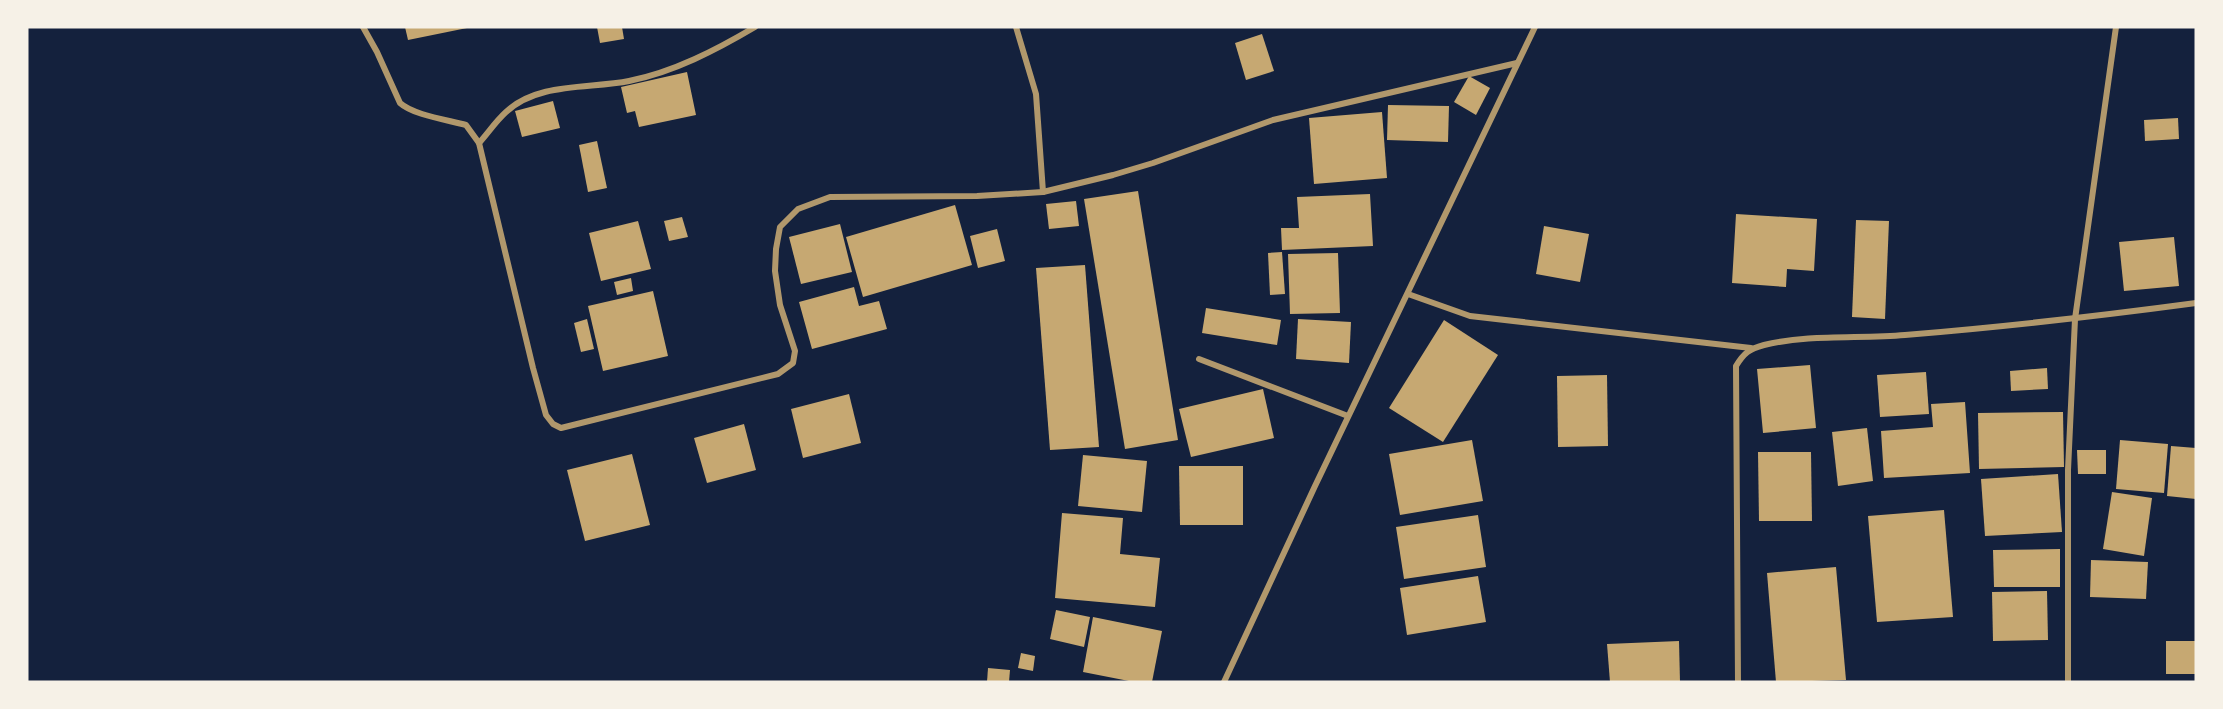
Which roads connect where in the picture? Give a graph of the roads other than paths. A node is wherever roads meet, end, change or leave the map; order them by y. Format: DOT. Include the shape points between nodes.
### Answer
graph roads {
  1 [pos="363,27"];
  2 [pos="755,27"];
  3 [pos="1016,27"];
  4 [pos="1535,27"];
  5 [pos="2116,27"];
  6 [pos="1517,63"];
  7 [pos="479,143"];
  8 [pos="1043,192"];
  9 [pos="1408,294"];
  10 [pos="2196,303"];
  11 [pos="2075,319"];
  12 [pos="1751,348"];
  13 [pos="1199,359"];
  14 [pos="1348,416"];
  15 [pos="1224,682"];
  16 [pos="1738,682"];
  17 [pos="2068,682"];
  1 -- 7 [label="street" via="400,103 466,125"];
  2 -- 7 [label="street" via="684,65 630,81 549,91 527,98 507,111"];
  3 -- 8 [label="street" via="1036,94"];
  4 -- 6 [label="street"];
  5 -- 11 [label="street"];
  6 -- 8 [label="street" via="1274,120 1153,163"];
  6 -- 9 [label="street"];
  7 -- 8 [label="street" via="546,415 561,428 787,369 793,363 795,351 780,305 776,249 780,227 798,209 830,197"];
  9 -- 12 [label="street" via="1470,316"];
  9 -- 14 [label="street"];
  10 -- 11 [label="street"];
  11 -- 12 [label="street" via="1876,338 1801,339"];
  11 -- 17 [label="street" via="2068,470"];
  12 -- 16 [label="street" via="1736,366"];
  13 -- 14 [label="street"];
  14 -- 15 [label="street"];
}
